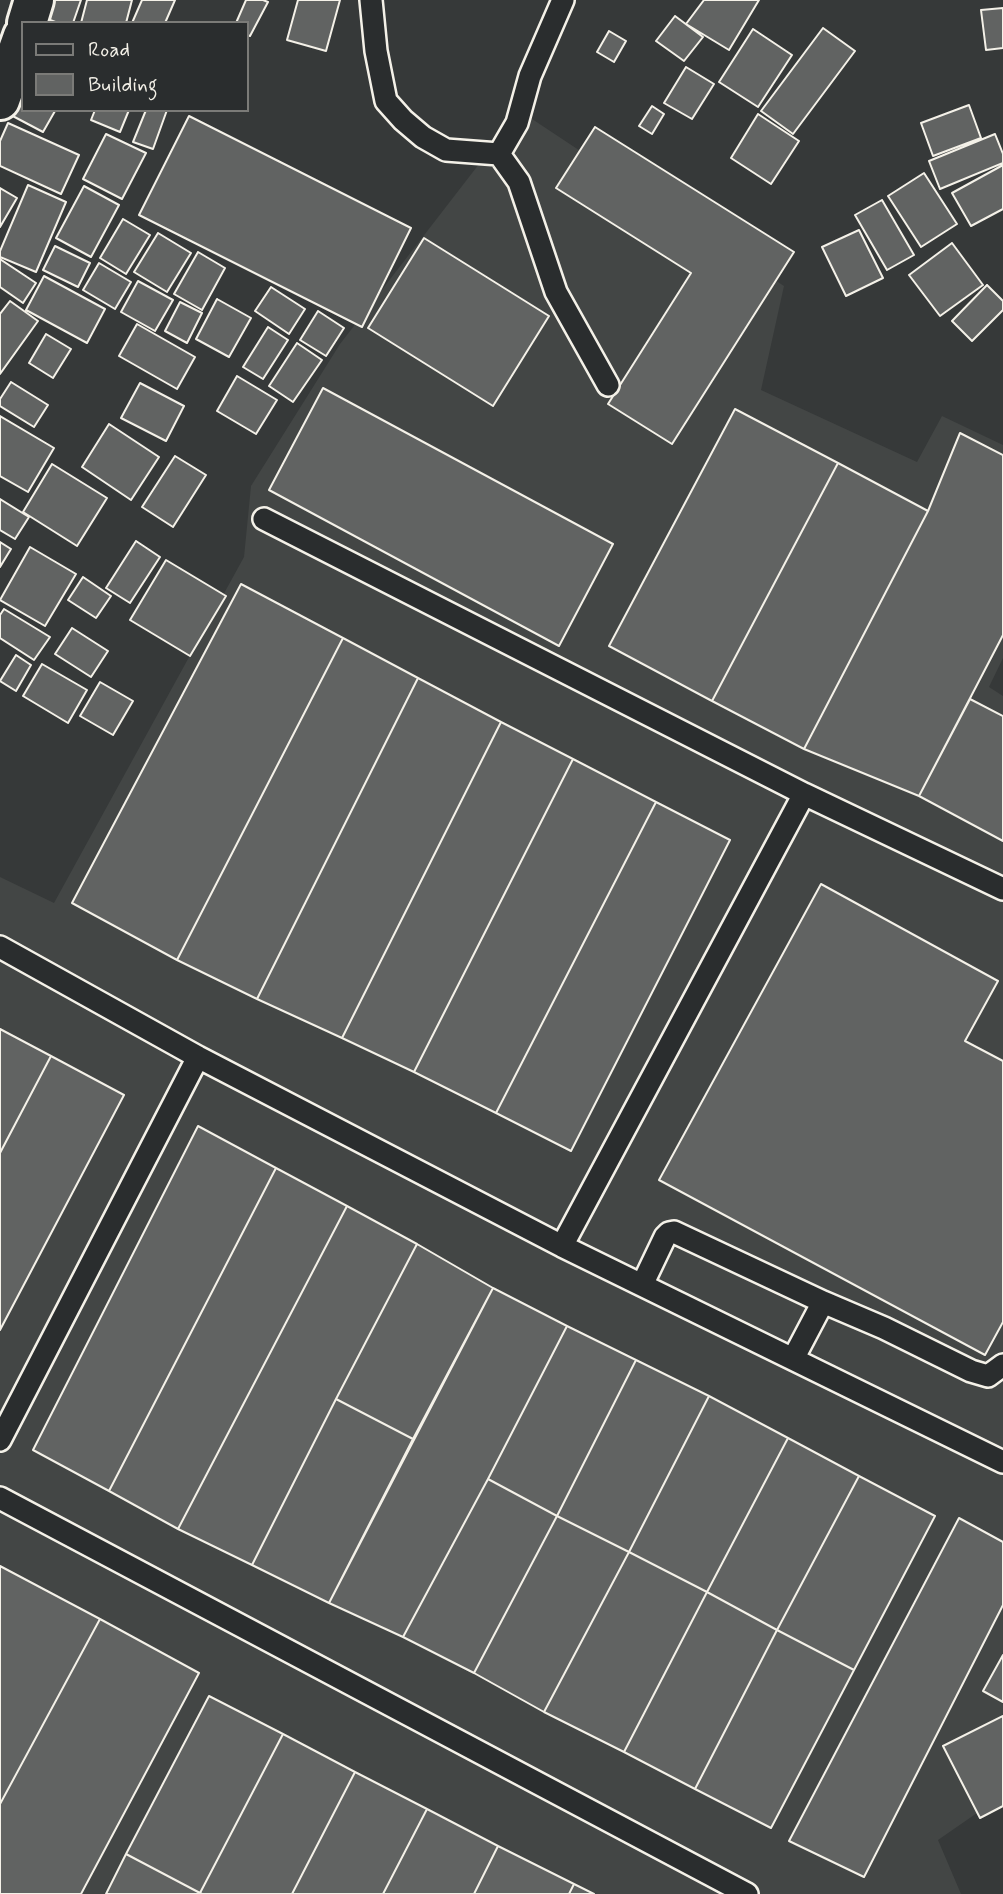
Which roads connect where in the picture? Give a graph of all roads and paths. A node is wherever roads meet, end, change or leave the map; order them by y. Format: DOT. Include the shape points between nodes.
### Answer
graph roads {
  1 [pos="34,0"];
  2 [pos="371,0"];
  3 [pos="563,0"];
  4 [pos="28,21"];
  5 [pos="21,42"];
  6 [pos="0,100"];
  7 [pos="499,155"];
  8 [pos="608,385"];
  9 [pos="264,519"];
  10 [pos="804,794"];
  11 [pos="1003,889"];
  12 [pos="0,947"];
  13 [pos="198,1057"];
  14 [pos="562,1246"];
  15 [pos="642,1285"];
  16 [pos="823,1302"];
  17 [pos="793,1359"];
  18 [pos="1003,1365"];
  19 [pos="0,1440"];
  20 [pos="1003,1462"];
  21 [pos="0,1498"];
  22 [pos="747,1894"];
  1 -- 4 [label="street"];
  2 -- 7 [label="lane" via="386,102 423,137 446,150"];
  3 -- 7 [label="lane" via="530,76 517,123"];
  5 -- 6 [label="street"];
  7 -- 8 [label="lane" via="519,182 555,292"];
  9 -- 10 [label="lane"];
  10 -- 11 [label="lane"];
  10 -- 14 [label="lane"];
  12 -- 13 [label="lane"];
  13 -- 14 [label="lane"];
  13 -- 19 [label="lane"];
  14 -- 15 [label="lane"];
  15 -- 16 [label="lane" via="665,1237 674,1232"];
  15 -- 17 [label="lane"];
  16 -- 17 [label="lane"];
  16 -- 18 [label="lane" via="971,1371 988,1376"];
  17 -- 20 [label="lane"];
  21 -- 22 [label="lane"];
}
